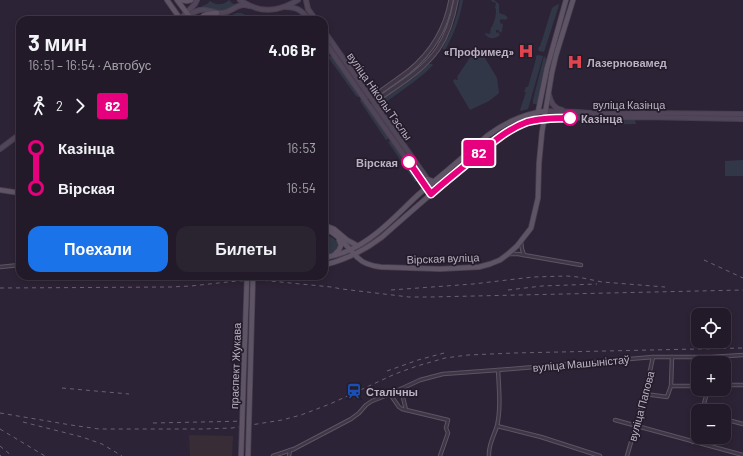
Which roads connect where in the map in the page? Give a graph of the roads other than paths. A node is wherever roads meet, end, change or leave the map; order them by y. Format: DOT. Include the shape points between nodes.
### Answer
graph roads {
  1 [pos="167,0"];
  2 [pos="177,0"];
  3 [pos="181,0"];
  4 [pos="191,0"];
  5 [pos="197,0"];
  6 [pos="240,0"];
  7 [pos="298,0"];
  8 [pos="306,0"];
  9 [pos="451,0"];
  10 [pos="456,0"];
  11 [pos="566,0"];
  12 [pos="573,0"];
  13 [pos="249,6"];
  14 [pos="286,7"];
  15 [pos="216,13"];
  16 [pos="177,16"];
  17 [pos="189,16"];
  18 [pos="203,16"];
  19 [pos="306,16"];
  20 [pos="313,16"];
  21 [pos="328,37"];
  22 [pos="328,47"];
  23 [pos="548,95"];
  24 [pos="373,100"];
  25 [pos="368,103"];
  26 [pos="545,111"];
  27 [pos="538,112"];
  28 [pos="566,112"];
  29 [pos="743,114"];
  30 [pos="691,115"];
  31 [pos="544,118"];
  32 [pos="743,119"];
  33 [pos="16,137"];
  34 [pos="0,149"];
  35 [pos="463,157"];
  36 [pos="468,163"];
  37 [pos="427,179"];
  38 [pos="433,183"];
  39 [pos="426,187"];
  40 [pos="0,189"];
  41 [pos="435,190"];
  42 [pos="16,191"];
  43 [pos="431,194"];
  44 [pos="328,226"];
  45 [pos="328,231"];
  46 [pos="334,234"];
  47 [pos="521,241"];
  48 [pos="358,246"];
  49 [pos="350,250"];
  50 [pos="354,254"];
  51 [pos="508,254"];
  52 [pos="524,255"];
  53 [pos="334,256"];
  54 [pos="328,257"];
  55 [pos="328,264"];
  56 [pos="16,265"];
  57 [pos="581,265"];
  58 [pos="0,267"];
  59 [pos="247,280"];
  60 [pos="253,280"];
  61 [pos="743,355"];
  62 [pos="727,356"];
  63 [pos="653,357"];
  64 [pos="672,357"];
  65 [pos="691,357"];
  66 [pos="498,370"];
  67 [pos="731,385"];
  68 [pos="743,385"];
  69 [pos="671,386"];
  70 [pos="691,386"];
  71 [pos="401,388"];
  72 [pos="390,394"];
  73 [pos="645,394"];
  74 [pos="406,410"];
  75 [pos="615,420"];
  76 [pos="731,421"];
  77 [pos="743,424"];
  78 [pos="636,425"];
  79 [pos="497,426"];
  80 [pos="691,441"];
  81 [pos="701,444"];
  82 [pos="290,450"];
  83 [pos="743,455"];
  84 [pos="241,456"];
  85 [pos="248,456"];
  86 [pos="273,456"];
  87 [pos="290,456"];
  88 [pos="440,456"];
  89 [pos="489,456"];
  90 [pos="600,456"];
  91 [pos="627,456"];
  1 -- 16 [label="main road"];
  2 -- 17 [label="main road"];
  3 -- 4 [label="main road"];
  5 -- 17 [label="main road"];
  6 -- 13 [label="main road"];
  7 -- 14 [label="main road"];
  8 -- 20 [label="main road"];
  9 -- 24 [label="street" via="442,31 426,55"];
  10 -- 24 [label="street" via="447,33 431,57 414,73"];
  11 -- 27 [label="main road"];
  12 -- 23 [label="main road, Вірская вуліца" via="556,55"];
  13 -- 14 [label="main road" via="262,9"];
  13 -- 15 [label="main road" via="239,5 229,11"];
  14 -- 19 [label="main road" via="300,9"];
  15 -- 17 [label="main road" via="202,9"];
  15 -- 18 [label="main road"];
  21 -- 24 [label="main road, вуліца Ніколы Тэслы"];
  22 -- 25 [label="main road, вуліца Ніколы Тэслы"];
  23 -- 26 [label="main road, Вірская вуліца"];
  23 -- 28 [label="main road" via="554,107"];
  24 -- 25 [label="street"];
  24 -- 37 [label="main road, вуліца Ніколы Тэслы"];
  25 -- 39 [label="main road, вуліца Ніколы Тэслы"];
  26 -- 27 [label="main road, вуліца Казінца"];
  26 -- 28 [label="main road, вуліца Казінца"];
  26 -- 31 [label="main road, Вірская вуліца"];
  27 -- 35 [label="main road, вуліца Казінца" via="502,126"];
  28 -- 30 [label="main road, вуліца Казінца"];
  29 -- 30 [label="main road, вуліца Казінца"];
  30 -- 31 [label="main road, вуліца Казінца"];
  30 -- 32 [label="main road, вуліца Казінца"];
  31 -- 36 [label="main road" via="527,122 506,132"];
  31 -- 47 [label="main road, Вірская вуліца" via="536,205 531,228"];
  33 -- 34 [label="main road"];
  35 -- 36 [label="main road"];
  35 -- 38 [label="main road, вуліца Казінца"];
  36 -- 41 [label="main road"];
  37 -- 38 [label="main road"];
  38 -- 39 [label="main road, вуліца Казінца"];
  38 -- 41 [label="main road"];
  39 -- 43 [label="main road, вуліца Ніколы Тэслы"];
  39 -- 48 [label="main road, вуліца Казінца" via="381,229"];
  40 -- 42 [label="main road"];
  41 -- 43 [label="main road"];
  43 -- 50 [label="main road" via="374,244"];
  44 -- 48 [label="main road"];
  45 -- 46 [label="main road, Вірская вуліца"];
  46 -- 49 [label="main road, Вірская вуліца"];
  46 -- 53 [label="main road" via="341,245"];
  47 -- 51 [label="main road, Вірская вуліца"];
  47 -- 52 [label="street"];
  48 -- 49 [label="main road, вуліца Казінца"];
  49 -- 50 [label="main road, Вірская вуліца"];
  49 -- 53 [label="main road"];
  50 -- 51 [label="main road, Вірская вуліца" via="363,262 376,267 440,269 478,267 500,260"];
  50 -- 55 [label="main road"];
  51 -- 52 [label="street"];
  52 -- 57 [label="street"];
  53 -- 54 [label="main road"];
  56 -- 58 [label="street"];
  59 -- 84 [label="main road, праспект Жукава, bridge"];
  60 -- 85 [label="main road, праспект Жукава, bridge"];
  61 -- 62 [label="street, вуліца Машыністаў"];
  63 -- 64 [label="street, вуліца Машыністаў"];
  63 -- 66 [label="street, вуліца Машыністаў"];
  63 -- 73 [label="street, вуліца Папова"];
  64 -- 65 [label="street, вуліца Машыністаў"];
  64 -- 69 [label="street"];
  66 -- 71 [label="street, вуліца Машыністаў" via="443,374"];
  66 -- 79 [label="street" via="500,400"];
  67 -- 68 [label="street"];
  69 -- 70 [label="street"];
  69 -- 73 [label="street" via="667,397"];
  71 -- 72 [label="street, вуліца Машыністаў"];
  71 -- 74 [label="street"];
  72 -- 74 [label="street" via="402,409"];
  72 -- 82 [label="street, вуліца Машыністаў" via="366,404 351,419"];
  73 -- 78 [label="street, вуліца Папова"];
  74 -- 88 [label="street" via="448,420 448,433"];
  75 -- 78 [label="street"];
  76 -- 77 [label="street"];
  78 -- 80 [label="street"];
  78 -- 91 [label="street, вуліца Папова"];
  79 -- 89 [label="street"];
  79 -- 90 [label="street"];
  81 -- 83 [label="street"];
  82 -- 86 [label="street, вуліца Машыністаў"];
  82 -- 87 [label="street"];
}
